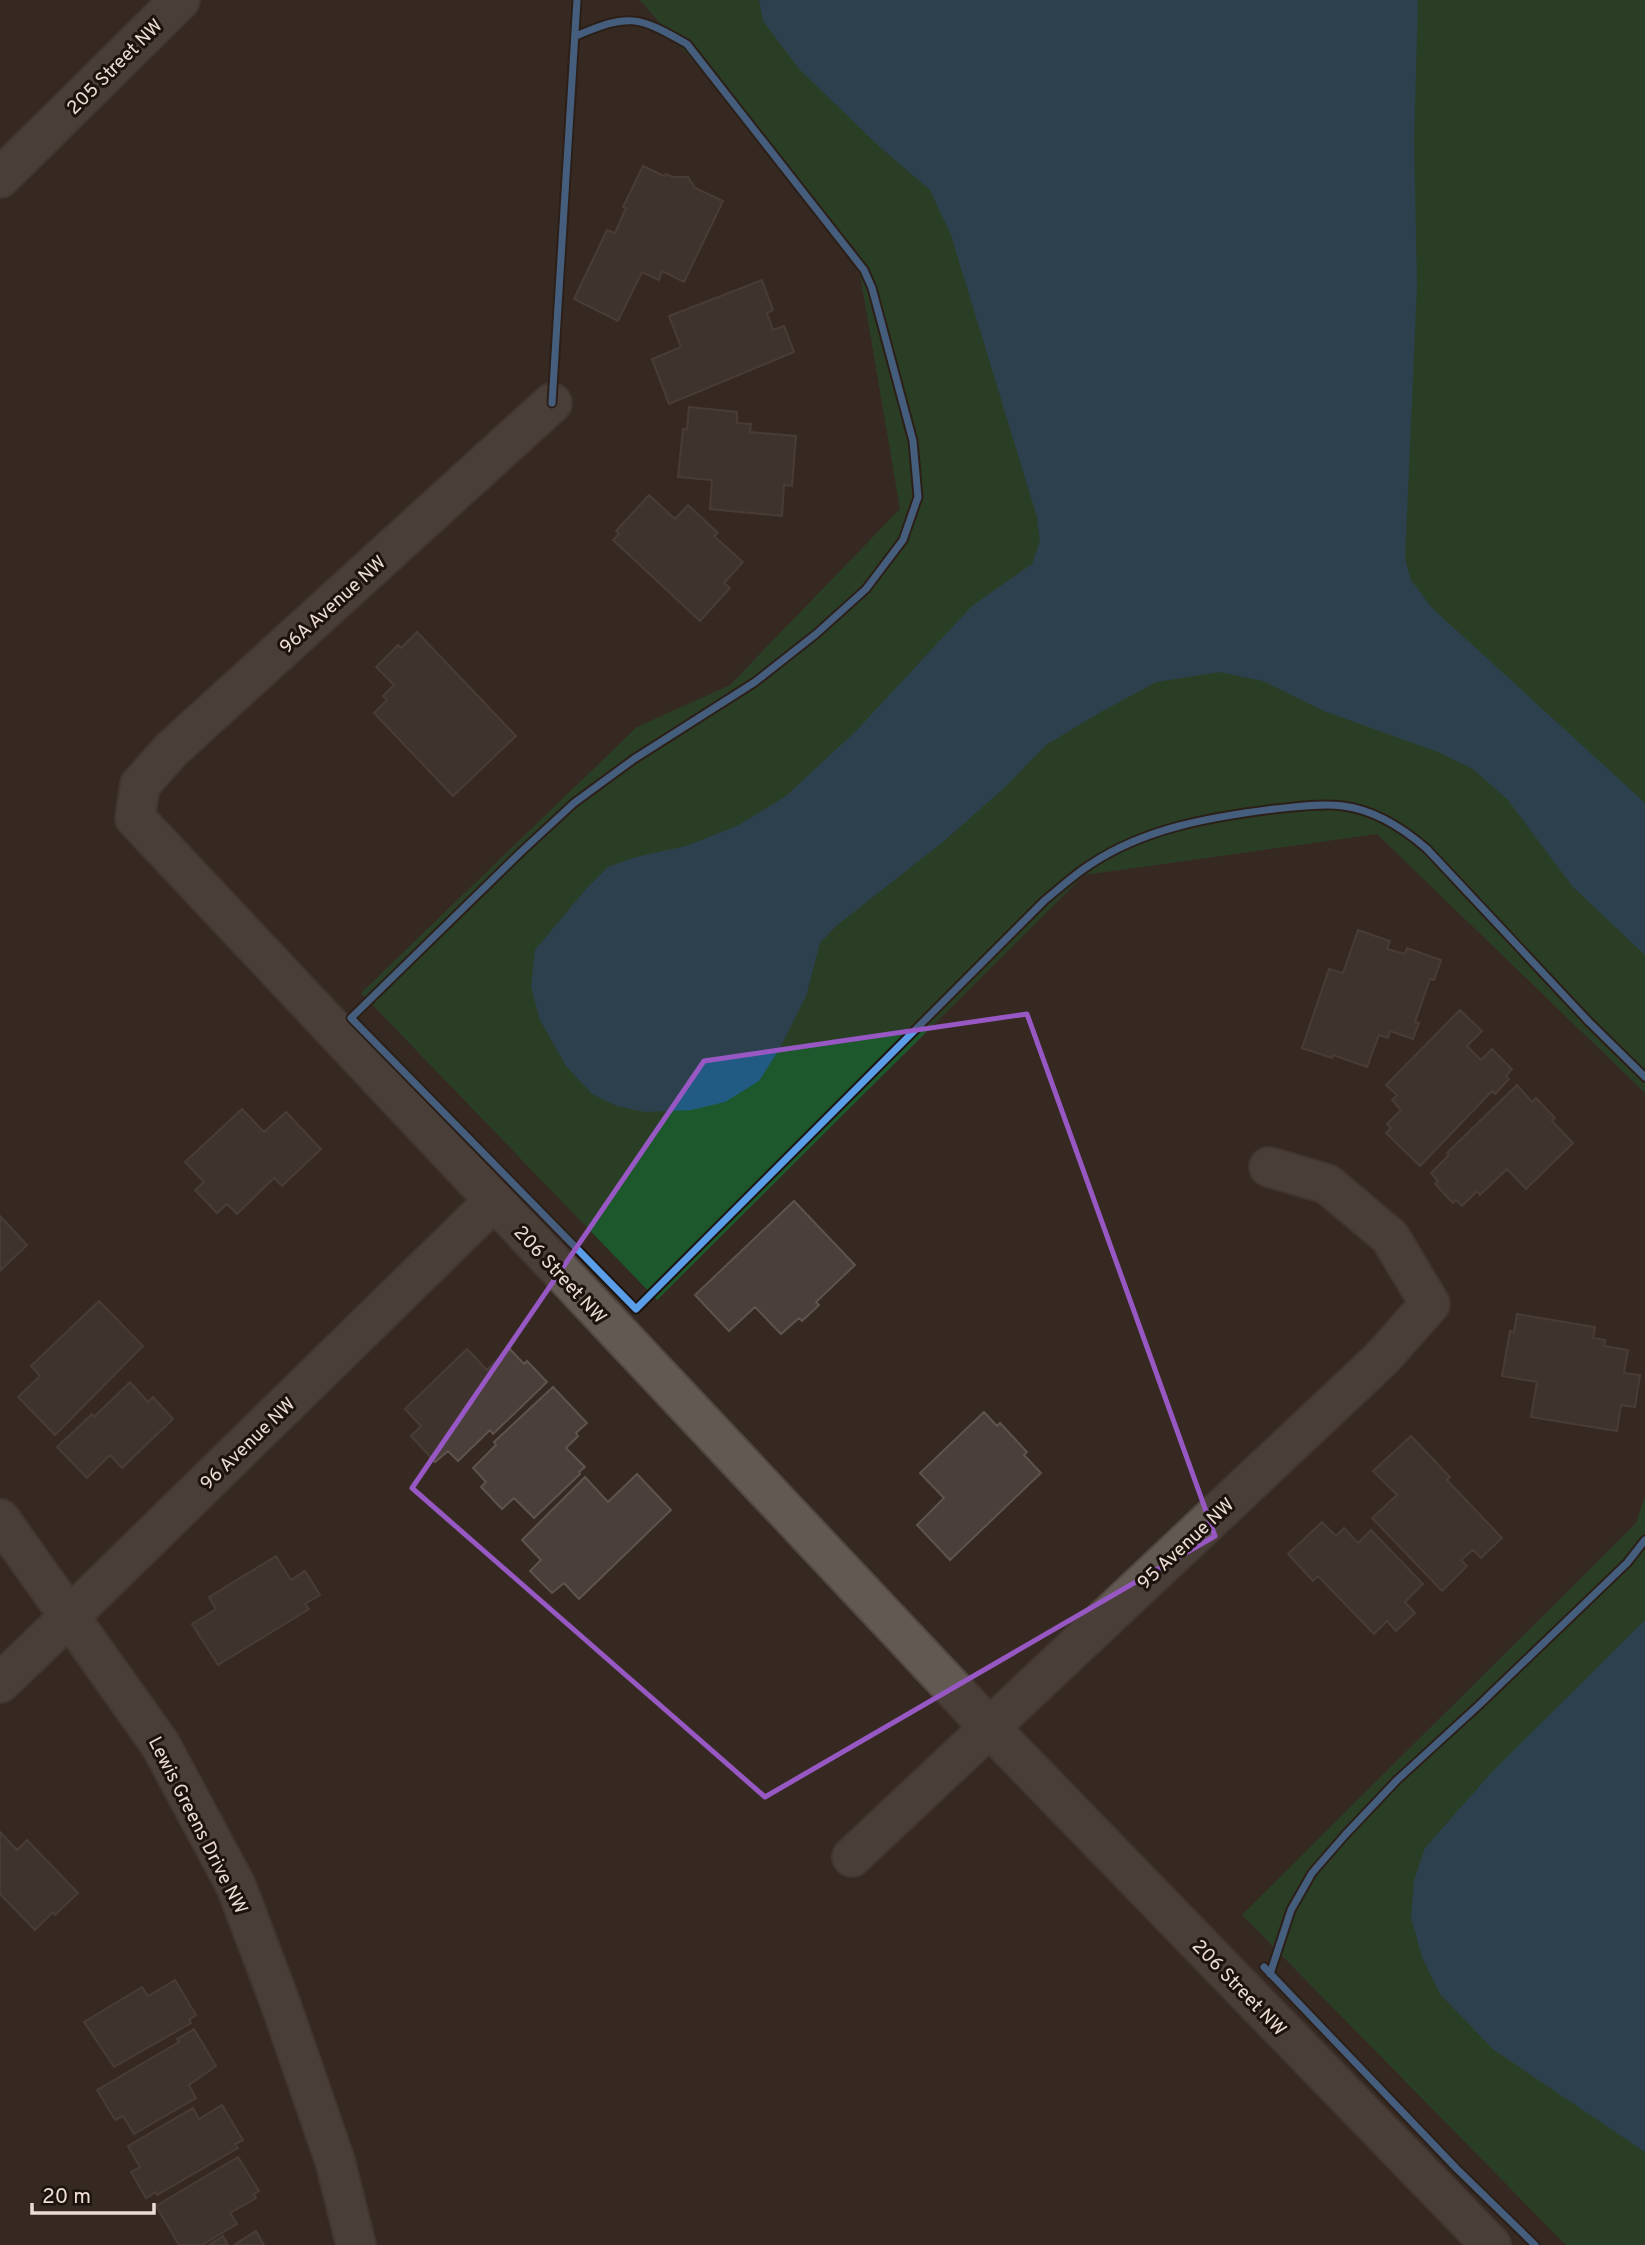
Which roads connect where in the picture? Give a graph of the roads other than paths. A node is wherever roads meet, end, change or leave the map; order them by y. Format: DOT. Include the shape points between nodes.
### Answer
graph roads {
  1 [pos="180,0"];
  2 [pos="0,178"];
  3 [pos="552,403"];
  4 [pos="135,818"];
  5 [pos="1269,1167"];
  6 [pos="494,1202"];
  7 [pos="0,1519"];
  8 [pos="70,1616"];
  9 [pos="0,1683"];
  10 [pos="990,1728"];
  11 [pos="852,1857"];
  12 [pos="356,2245"];
  13 [pos="1491,2245"];
  1 -- 2 [label="street, 205 Street NW"];
  3 -- 4 [label="street, 96A Avenue NW" via="172,750 140,785"];
  4 -- 6 [label="street, 206 Street NW"];
  5 -- 10 [label="street, 95 Avenue NW" via="1327,1184 1390,1237 1430,1304 1381,1359"];
  6 -- 8 [label="street, 96 Avenue NW"];
  6 -- 10 [label="street, 206 Street NW"];
  7 -- 8 [label="street, Lewis Greens Drive NW"];
  8 -- 9 [label="street, 96 Avenue NW"];
  8 -- 12 [label="street, Lewis Greens Drive NW" via="160,1744 236,1886 335,2161"];
  10 -- 11 [label="street"];
  10 -- 13 [label="street, 206 Street NW"];
}
